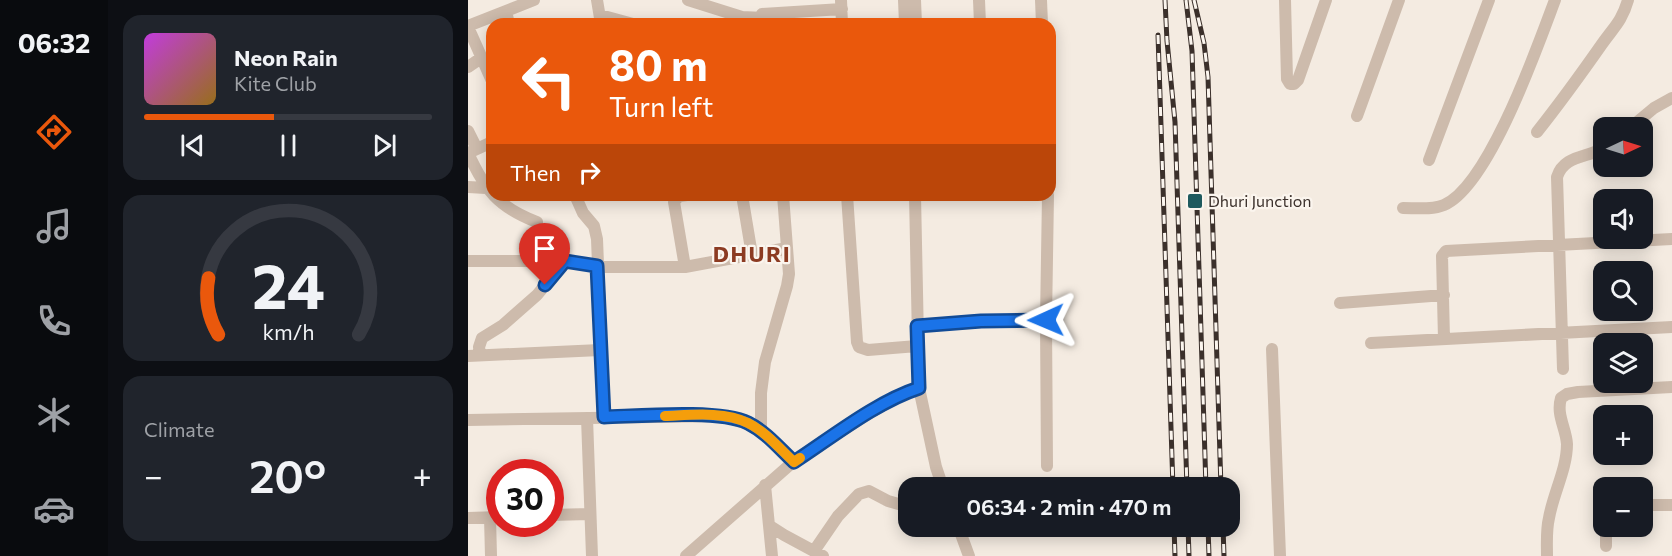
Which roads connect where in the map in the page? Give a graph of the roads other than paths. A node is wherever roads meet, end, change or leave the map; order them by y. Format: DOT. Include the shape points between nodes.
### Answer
graph roads {
  1 [pos="534,0"];
  2 [pos="597,0"];
  3 [pos="688,0"];
  4 [pos="761,0"];
  5 [pos="904,0"];
  6 [pos="915,0"];
  7 [pos="979,0"];
  8 [pos="1041,0"];
  9 [pos="1285,0"];
  10 [pos="1326,0"];
  11 [pos="1399,0"];
  12 [pos="1489,0"];
  13 [pos="1555,0"];
  14 [pos="1628,0"];
  15 [pos="841,4"];
  16 [pos="506,11"];
  17 [pos="489,18"];
  18 [pos="508,18"];
  19 [pos="600,18"];
  20 [pos="753,18"];
  21 [pos="764,18"];
  22 [pos="769,18"];
  23 [pos="905,18"];
  24 [pos="916,18"];
  25 [pos="980,18"];
  26 [pos="1042,18"];
  27 [pos="486,19"];
  28 [pos="468,27"];
  29 [pos="481,58"];
  30 [pos="468,67"];
  31 [pos="486,68"];
  32 [pos="1672,98"];
  33 [pos="1358,116"];
  34 [pos="1643,117"];
  35 [pos="468,131"];
  36 [pos="1537,132"];
  37 [pos="486,145"];
  38 [pos="471,152"];
  39 [pos="1593,154"];
  40 [pos="1429,160"];
  41 [pos="468,187"];
  42 [pos="486,188"];
  43 [pos="500,201"];
  44 [pos="578,201"];
  45 [pos="675,201"];
  46 [pos="743,201"];
  47 [pos="783,201"];
  48 [pos="847,201"];
  49 [pos="915,201"];
  50 [pos="1048,201"];
  51 [pos="1403,208"];
  52 [pos="537,222"];
  53 [pos="1672,238"];
  54 [pos="1560,244"];
  55 [pos="787,248"];
  56 [pos="752,255"];
  57 [pos="468,261"];
  58 [pos="565,261"];
  59 [pos="597,266"];
  60 [pos="685,267"];
  61 [pos="1444,295"];
  62 [pos="1340,303"];
  63 [pos="1046,320"];
  64 [pos="917,326"];
  65 [pos="1672,327"];
  66 [pos="1561,333"];
  67 [pos="1444,339"];
  68 [pos="1371,343"];
  69 [pos="917,346"];
  70 [pos="474,348"];
  71 [pos="1272,349"];
  72 [pos="600,350"];
  73 [pos="1563,369"];
  74 [pos="1672,387"];
  75 [pos="919,388"];
  76 [pos="587,417"];
  77 [pos="604,417"];
  78 [pos="468,420"];
  79 [pos="761,431"];
  80 [pos="794,462"];
  81 [pos="1047,466"];
  82 [pos="939,477"];
  83 [pos="765,485"];
  84 [pos="898,504"];
  85 [pos="1653,505"];
  86 [pos="1672,505"];
  87 [pos="590,514"];
  88 [pos="564,515"];
  89 [pos="486,517"];
  90 [pos="468,518"];
  91 [pos="770,525"];
  92 [pos="493,537"];
  93 [pos="962,537"];
  94 [pos="1606,537"];
  95 [pos="1606,546"];
  96 [pos="819,554"];
  97 [pos="491,556"];
  98 [pos="591,556"];
  99 [pos="686,556"];
  100 [pos="772,556"];
  101 [pos="969,556"];
  102 [pos="1280,556"];
  103 [pos="1547,556"];
  1 -- 16 [label="street"];
  2 -- 19 [label="street"];
  3 -- 20 [label="street"];
  4 -- 21 [label="street"];
  5 -- 23 [label="street"];
  6 -- 24 [label="street"];
  7 -- 25 [label="street"];
  8 -- 26 [label="street"];
  9 -- 10 [label="street" via="1287,79 1294,84"];
  11 -- 33 [label="street"];
  12 -- 40 [label="street"];
  13 -- 51 [label="street" via="1523,83 1471,181 1444,205"];
  14 -- 36 [label="street" via="1619,24"];
  15 -- 22 [label="street"];
  16 -- 17 [label="street"];
  16 -- 18 [label="street"];
  27 -- 28 [label="street"];
  28 -- 29 [label="street"];
  29 -- 30 [label="street"];
  29 -- 31 [label="street"];
  32 -- 34 [label="street"];
  35 -- 38 [label="street"];
  37 -- 38 [label="street"];
  38 -- 42 [label="street"];
  39 -- 54 [label="street" via="1576,158 1560,169 1557,177"];
  41 -- 42 [label="street"];
  43 -- 52 [label="street"];
  44 -- 59 [label="street" via="596,231"];
  45 -- 60 [label="street"];
  46 -- 56 [label="street"];
  47 -- 55 [label="street"];
  48 -- 69 [label="street" via="857,342 868,350"];
  49 -- 64 [label="street"];
  50 -- 63 [label="street"];
  53 -- 54 [label="street"];
  54 -- 61 [label="street" via="1446,251 1442,256"];
  54 -- 66 [label="street"];
  55 -- 56 [label="street"];
  55 -- 79 [label="street" via="787,286 765,362"];
  56 -- 60 [label="street"];
  57 -- 58 [label="street"];
  58 -- 59 [label="street"];
  58 -- 70 [label="street" via="537,296 485,335"];
  59 -- 60 [label="street"];
  59 -- 72 [label="street"];
  61 -- 62 [label="street"];
  61 -- 67 [label="street"];
  63 -- 64 [label="street"];
  63 -- 81 [label="street"];
  64 -- 69 [label="street"];
  65 -- 66 [label="street"];
  66 -- 67 [label="street"];
  66 -- 73 [label="street"];
  67 -- 68 [label="street"];
  69 -- 75 [label="street"];
  70 -- 72 [label="street"];
  71 -- 102 [label="street"];
  72 -- 77 [label="street"];
  74 -- 103 [label="street" via="1578,392 1560,398 1558,409 1567,446 1548,519"];
  75 -- 80 [label="street" via="873,411"];
  75 -- 82 [label="street"];
  76 -- 77 [label="street"];
  76 -- 78 [label="street"];
  76 -- 87 [label="street"];
  77 -- 79 [label="street" via="718,416 746,422"];
  79 -- 80 [label="street"];
  80 -- 83 [label="street"];
  83 -- 91 [label="street"];
  83 -- 99 [label="street"];
  84 -- 96 [label="street" via="868,491 859,494 838,516"];
  85 -- 86 [label="street"];
  87 -- 88 [label="street"];
  87 -- 98 [label="street"];
  89 -- 90 [label="street"];
  91 -- 96 [label="street"];
  91 -- 100 [label="street"];
  92 -- 97 [label="street"];
  93 -- 101 [label="street"];
  94 -- 95 [label="street"];
}
